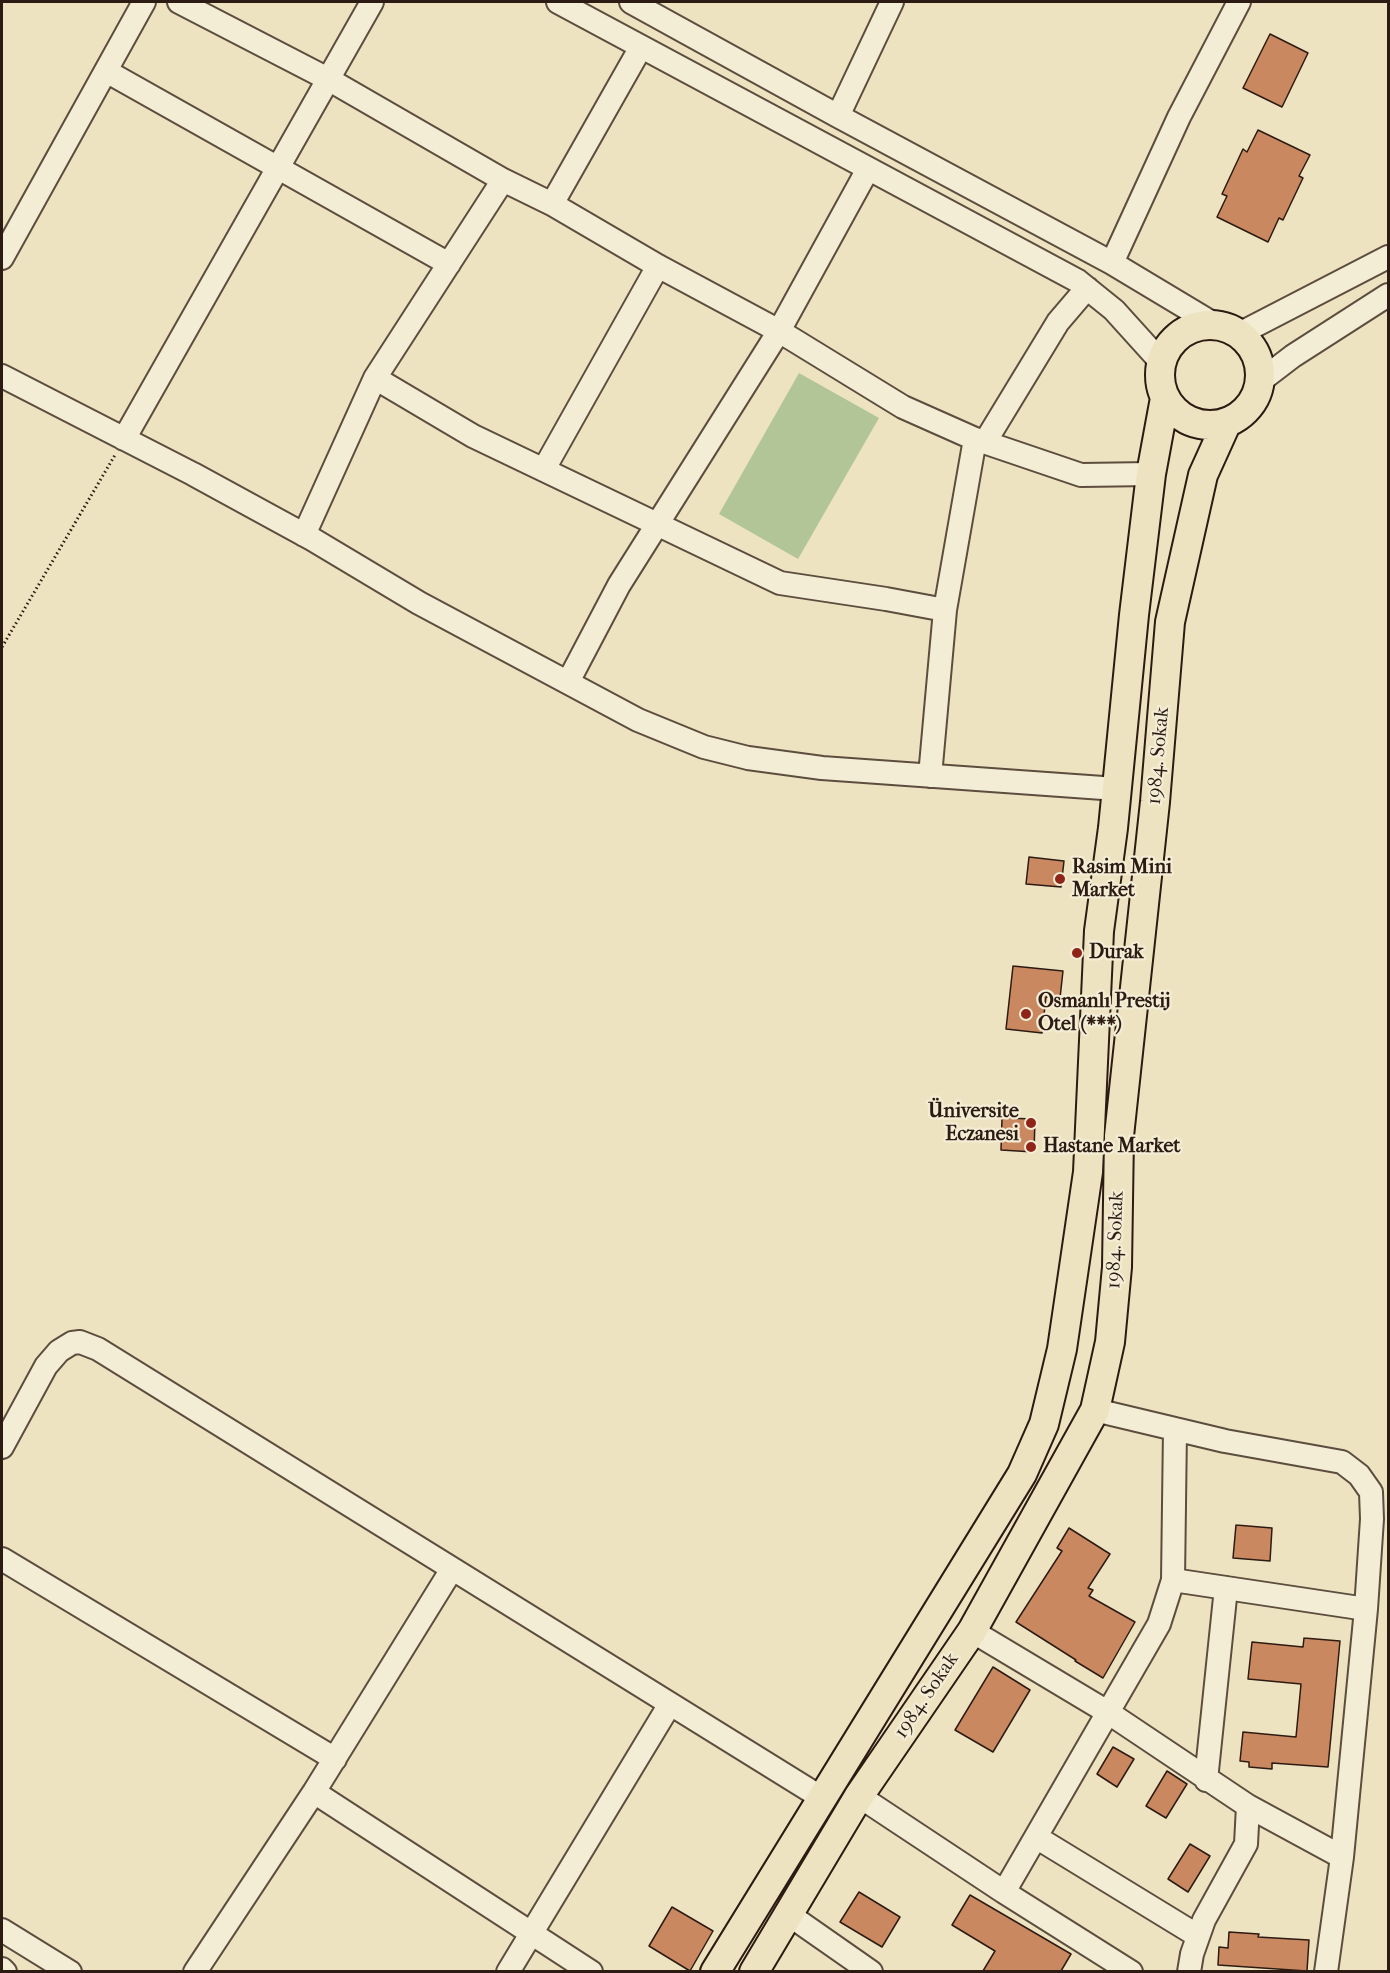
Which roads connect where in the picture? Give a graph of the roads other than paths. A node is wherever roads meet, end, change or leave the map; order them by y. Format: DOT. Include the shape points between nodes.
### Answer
graph roads {
  1 [pos="144,2"];
  2 [pos="179,2"];
  3 [pos="372,2"];
  4 [pos="558,2"];
  5 [pos="631,2"];
  6 [pos="892,2"];
  7 [pos="1239,2"];
  8 [pos="641,47"];
  9 [pos="106,71"];
  10 [pos="328,79"];
  11 [pos="838,116"];
  12 [pos="277,168"];
  13 [pos="868,169"];
  14 [pos="503,180"];
  15 [pos="552,204"];
  16 [pos="1389,257"];
  17 [pos="2,258"];
  18 [pos="1112,263"];
  19 [pos="449,264"];
  20 [pos="658,266"];
  21 [pos="1087,288"];
  22 [pos="1389,295"];
  23 [pos="1228,330"];
  24 [pos="779,331"];
  25 [pos="1161,362"];
  26 [pos="2,376"];
  27 [pos="375,378"];
  28 [pos="1259,382"];
  29 [pos="1165,398"];
  30 [pos="1227,423"];
  31 [pos="124,439"];
  32 [pos="980,440"];
  33 [pos="544,469"];
  34 [pos="1151,474"];
  35 [pos="657,524"];
  36 [pos="304,535"];
  37 [pos="945,610"];
  38 [pos="568,682"];
  39 [pos="930,776"];
  40 [pos="1117,789"];
  41 [pos="1095,1410"];
  42 [pos="1174,1429"];
  43 [pos="2,1447"];
  44 [pos="1033,1449"];
  45 [pos="1065,1465"];
  46 [pos="2,1559"];
  47 [pos="452,1569"];
  48 [pos="1173,1580"];
  49 [pos="1227,1588"];
  50 [pos="1366,1609"];
  51 [pos="972,1631"];
  52 [pos="670,1704"];
  53 [pos="1109,1713"];
  54 [pos="334,1759"];
  55 [pos="1206,1780"];
  56 [pos="314,1792"];
  57 [pos="859,1796"];
  58 [pos="822,1798"];
  59 [pos="1248,1806"];
  60 [pos="1036,1838"];
  61 [pos="1342,1857"];
  62 [pos="1004,1892"];
  63 [pos="788,1914"];
  64 [pos="2,1930"];
  65 [pos="532,1934"];
  66 [pos="1198,1936"];
  67 [pos="1096,1963"];
  68 [pos="2,1969"];
  69 [pos="5,1971"];
  70 [pos="70,1971"];
  71 [pos="195,1971"];
  72 [pos="508,1971"];
  73 [pos="591,1971"];
  74 [pos="715,1971"];
  75 [pos="754,1971"];
  76 [pos="871,1971"];
  77 [pos="1131,1971"];
  78 [pos="1189,1971"];
  79 [pos="1326,1971"];
  1 -- 9 [label="street"];
  2 -- 10 [label="street"];
  3 -- 10 [label="street"];
  4 -- 8 [label="street"];
  5 -- 11 [label="street"];
  6 -- 11 [label="street"];
  7 -- 18 [label="street" via="1179,117"];
  8 -- 13 [label="street"];
  8 -- 15 [label="street"];
  9 -- 12 [label="street"];
  9 -- 17 [label="street"];
  10 -- 12 [label="street"];
  10 -- 14 [label="street"];
  11 -- 18 [label="street"];
  12 -- 19 [label="street"];
  12 -- 31 [label="street"];
  13 -- 21 [label="street"];
  13 -- 24 [label="street"];
  14 -- 15 [label="street"];
  14 -- 19 [label="street"];
  15 -- 20 [label="street"];
  16 -- 23 [label="street"];
  18 -- 23 [label="street"];
  19 -- 27 [label="street"];
  20 -- 24 [label="street"];
  20 -- 33 [label="street"];
  21 -- 25 [label="street" via="1121,317"];
  21 -- 32 [label="street" via="1058,321"];
  22 -- 28 [label="street"];
  23 -- 25 [label="main road" via="1193,328 1173,341"];
  23 -- 28 [label="main road" via="1255,353"];
  24 -- 32 [label="street" via="903,407"];
  24 -- 35 [label="street"];
  25 -- 29 [label="main road"];
  26 -- 31 [label="street"];
  27 -- 33 [label="street" via="473,436"];
  27 -- 36 [label="street"];
  28 -- 30 [label="main road" via="1247,409"];
  29 -- 30 [label="main road" via="1191,422"];
  29 -- 34 [label="main road"];
  30 -- 41 [label="main road, 1984. Sokak" via="1203,475 1170,622 1119,1136 1116,1278 1110,1342"];
  31 -- 36 [label="street"];
  32 -- 34 [label="street" via="1081,475"];
  32 -- 37 [label="street"];
  33 -- 35 [label="street"];
  34 -- 40 [label="main road"];
  35 -- 37 [label="street" via="780,583"];
  35 -- 38 [label="street" via="619,585"];
  36 -- 38 [label="street" via="419,603"];
  37 -- 39 [label="street"];
  38 -- 39 [label="street" via="638,720 704,747 748,758 822,768"];
  39 -- 40 [label="street"];
  40 -- 44 [label="main road" via="1099,931 1088,1172 1062,1349 1044,1424"];
  41 -- 42 [label="street"];
  41 -- 45 [label="main road, 1984. Sokak"];
  42 -- 48 [label="street"];
  42 -- 50 [label="street" via="1342,1462 1359,1475 1371,1492"];
  43 -- 47 [label="street" via="46,1366 59,1351 80,1342 98,1349"];
  44 -- 45 [label="main road"];
  44 -- 58 [label="main road" via="1022,1474"];
  45 -- 51 [label="main road, 1984. Sokak"];
  46 -- 54 [label="street"];
  47 -- 52 [label="street"];
  47 -- 54 [label="street"];
  48 -- 49 [label="street"];
  48 -- 53 [label="street" via="1159,1624"];
  49 -- 50 [label="street"];
  49 -- 55 [label="street"];
  50 -- 61 [label="street"];
  51 -- 53 [label="street"];
  51 -- 57 [label="main road, 1984. Sokak"];
  52 -- 58 [label="street"];
  52 -- 65 [label="street"];
  53 -- 55 [label="street"];
  53 -- 60 [label="street"];
  54 -- 56 [label="street"];
  55 -- 59 [label="street"];
  56 -- 65 [label="street"];
  56 -- 71 [label="street"];
  57 -- 62 [label="street"];
  57 -- 63 [label="main road, 1984. Sokak"];
  58 -- 74 [label="main road"];
  59 -- 61 [label="street"];
  59 -- 66 [label="street" via="1246,1844"];
  60 -- 62 [label="street"];
  60 -- 66 [label="street"];
  61 -- 79 [label="street"];
  62 -- 67 [label="street"];
  63 -- 75 [label="main road, 1984. Sokak"];
  63 -- 76 [label="street"];
  64 -- 70 [label="street"];
  65 -- 72 [label="street"];
  65 -- 73 [label="street"];
  66 -- 78 [label="street"];
  67 -- 77 [label="street"];
  68 -- 69 [label="street"];
}
